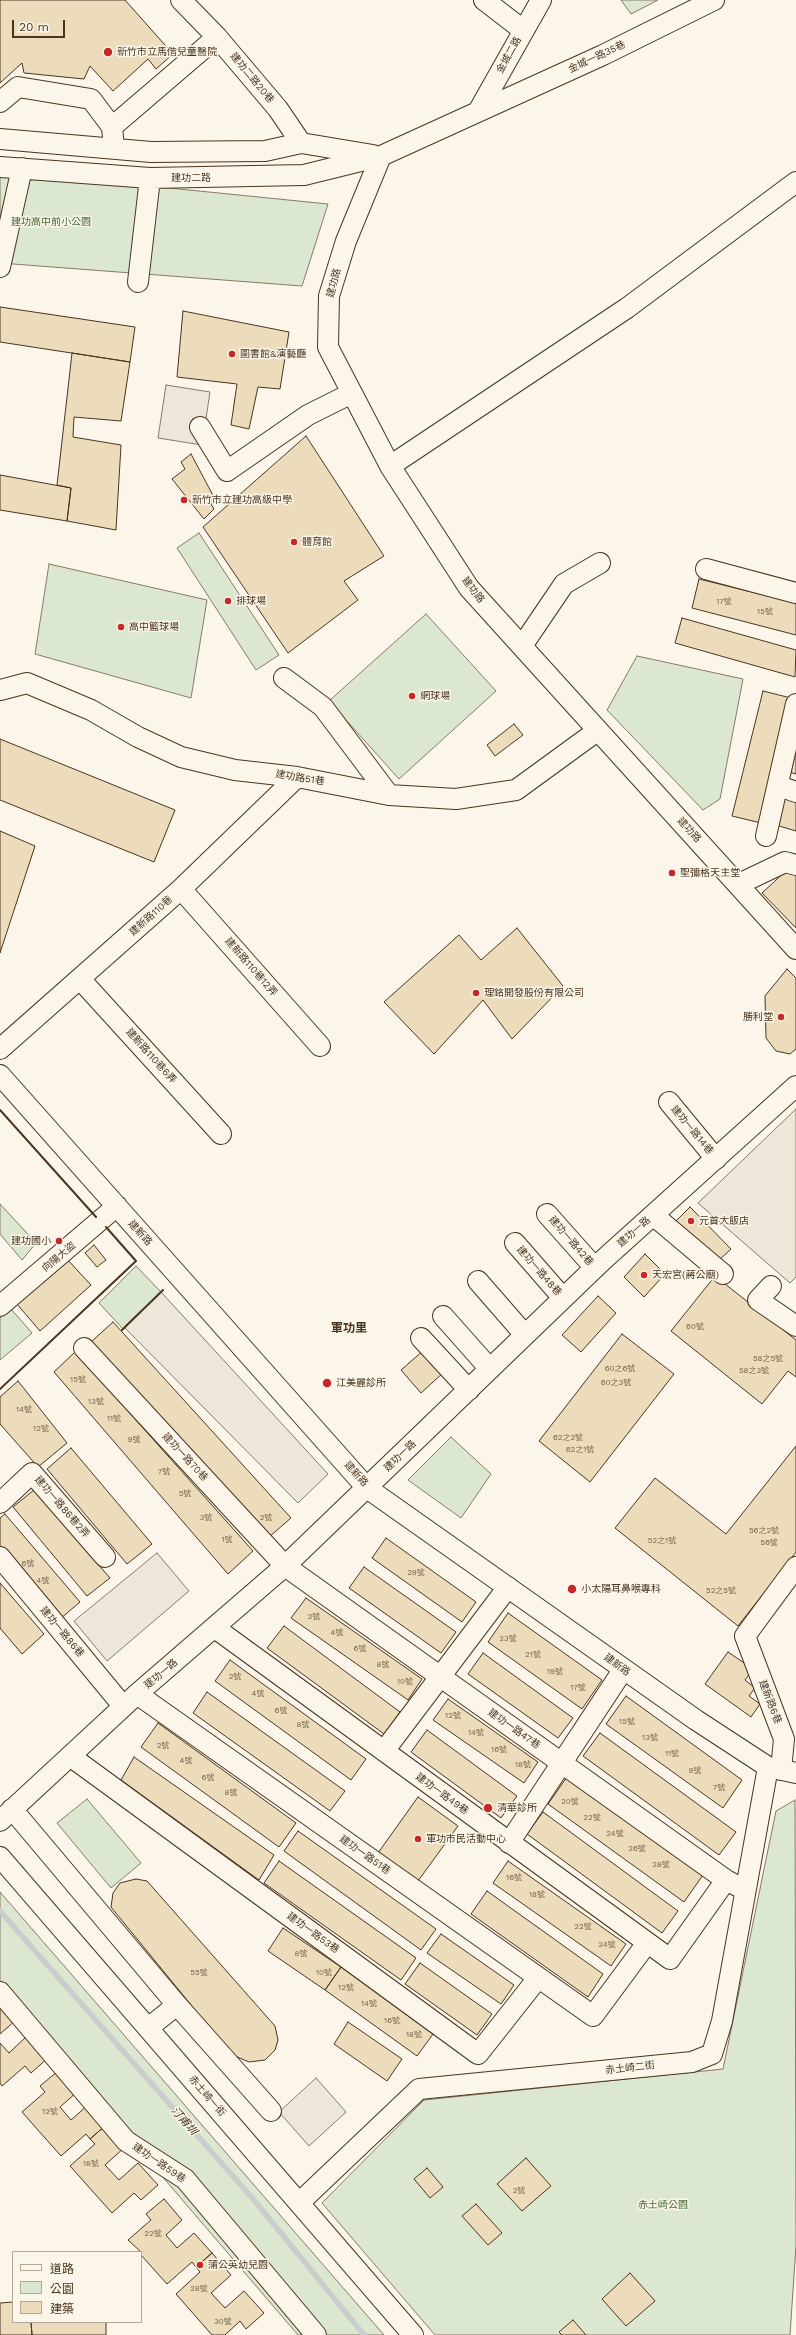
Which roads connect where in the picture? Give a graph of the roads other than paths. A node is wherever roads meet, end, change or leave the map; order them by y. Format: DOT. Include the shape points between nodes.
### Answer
graph roads {
  1 [pos="181,0"];
  2 [pos="484,0"];
  3 [pos="541,0"];
  4 [pos="714,0"];
  5 [pos="523,30"];
  6 [pos="217,38"];
  7 [pos="0,102"];
  8 [pos="479,110"];
  9 [pos="112,127"];
  10 [pos="0,138"];
  11 [pos="300,143"];
  12 [pos="114,148"];
  13 [pos="381,156"];
  14 [pos="0,167"];
  15 [pos="22,168"];
  16 [pos="150,178"];
  17 [pos="796,182"];
  18 [pos="0,267"];
  19 [pos="138,282"];
  20 [pos="352,393"];
  21 [pos="200,427"];
  22 [pos="390,466"];
  23 [pos="600,563"];
  24 [pos="706,570"];
  25 [pos="796,593"];
  26 [pos="522,646"];
  27 [pos="284,678"];
  28 [pos="0,690"];
  29 [pos="796,704"];
  30 [pos="597,731"];
  31 [pos="297,777"];
  32 [pos="787,789"];
  33 [pos="389,795"];
  34 [pos="766,836"];
  35 [pos="796,865"];
  36 [pos="739,884"];
  37 [pos="181,889"];
  38 [pos="796,949"];
  39 [pos="80,979"];
  40 [pos="320,1046"];
  41 [pos="0,1049"];
  42 [pos="0,1075"];
  43 [pos="796,1086"];
  44 [pos="669,1102"];
  45 [pos="221,1134"];
  46 [pos="716,1158"];
  47 [pos="117,1206"];
  48 [pos="547,1214"];
  49 [pos="652,1216"];
  50 [pos="515,1243"];
  51 [pos="595,1268"];
  52 [pos="723,1274"];
  53 [pos="478,1281"];
  54 [pos="771,1286"];
  55 [pos="564,1298"];
  56 [pos="0,1306"];
  57 [pos="443,1316"];
  58 [pos="796,1326"];
  59 [pos="525,1335"];
  60 [pos="421,1338"];
  61 [pos="84,1348"];
  62 [pos="490,1369"];
  63 [pos="469,1390"];
  64 [pos="367,1488"];
  65 [pos="0,1503"];
  66 [pos="0,1557"];
  67 [pos="105,1557"];
  68 [pos="285,1566"];
  69 [pos="796,1567"];
  70 [pos="508,1587"];
  71 [pos="215,1628"];
  72 [pos="623,1670"];
  73 [pos="440,1677"];
  74 [pos="130,1700"];
  75 [pos="384,1751"];
  76 [pos="70,1756"];
  77 [pos="562,1763"];
  78 [pos="782,1770"];
  79 [pos="6,1815"];
  80 [pos="509,1842"];
  81 [pos="0,1857"];
  82 [pos="726,1880"];
  83 [pos="745,1890"];
  84 [pos="647,1943"];
  85 [pos="538,1978"];
  86 [pos="0,1992"];
  87 [pos="177,2005"];
  88 [pos="148,2028"];
  89 [pos="271,2111"];
  90 [pos="299,2202"];
  91 [pos="316,2335"];
  92 [pos="413,2335"];
  1 -- 6 [label="street, 建功二路20巷"];
  2 -- 5 [label="street"];
  3 -- 5 [label="street, 金城二路"];
  4 -- 8 [label="street, 金城一路35巷" via="596,58"];
  5 -- 8 [label="street, 金城二路"];
  6 -- 9 [label="street"];
  6 -- 11 [label="street, 建功二路20巷" via="278,109"];
  7 -- 9 [label="street" via="18,87 91,100"];
  8 -- 13 [label="street, 建功二路"];
  9 -- 12 [label="street"];
  10 -- 12 [label="street"];
  11 -- 12 [label="street" via="265,151 228,152 151,152"];
  11 -- 13 [label="street"];
  13 -- 16 [label="street, 建功二路" via="304,175"];
  13 -- 20 [label="street, 建功路" via="346,241 329,296 328,347"];
  14 -- 15 [label="street, 建功二路"];
  15 -- 16 [label="street, 建功二路"];
  15 -- 18 [label="street"];
  16 -- 19 [label="street"];
  17 -- 22 [label="street" via="627,308"];
  20 -- 21 [label="street" via="308,414 227,471"];
  20 -- 22 [label="street, 建功路"];
  22 -- 26 [label="street, 建功路" via="469,588"];
  23 -- 26 [label="street" via="564,584"];
  24 -- 25 [label="street"];
  26 -- 30 [label="street, 建功路"];
  27 -- 33 [label="street" via="323,707"];
  28 -- 31 [label="street, 建功路51巷" via="27,684 91,710 181,758 235,770"];
  29 -- 32 [label="street"];
  30 -- 33 [label="street, 建功路51巷" via="516,790 456,799"];
  30 -- 36 [label="street, 建功路"];
  31 -- 33 [label="street, 建功路51巷"];
  31 -- 37 [label="street, 建新路110巷"];
  32 -- 34 [label="street"];
  35 -- 36 [label="street" via="785,862"];
  36 -- 38 [label="street, 建功路"];
  37 -- 39 [label="street, 建新路110巷"];
  37 -- 40 [label="street, 建新路110巷12弄"];
  39 -- 41 [label="street, 建新路110巷"];
  39 -- 45 [label="street, 建新路110巷6弄"];
  42 -- 47 [label="street, 建新路"];
  43 -- 46 [label="street, 建功一路"];
  44 -- 46 [label="street, 建功一路14巷"];
  46 -- 49 [label="street, 建功一路"];
  47 -- 56 [label="street, 向陽大盜"];
  47 -- 64 [label="street, 建新路"];
  48 -- 51 [label="street, 建功一路42巷"];
  49 -- 51 [label="street, 建功一路"];
  49 -- 52 [label="street"];
  50 -- 55 [label="street, 建功一路48巷"];
  51 -- 55 [label="street, 建功一路"];
  53 -- 59 [label="street"];
  54 -- 58 [label="street" via="758,1300"];
  55 -- 59 [label="street, 建功一路"];
  57 -- 62 [label="street"];
  59 -- 62 [label="street, 建功一路"];
  60 -- 63 [label="street"];
  61 -- 68 [label="street, 建功一路70巷"];
  62 -- 63 [label="street, 建功一路"];
  63 -- 64 [label="street, 建功一路"];
  64 -- 68 [label="street, 建功一路"];
  64 -- 70 [label="street, 建新路"];
  65 -- 67 [label="street, 建功一路86巷2弄" via="32,1473"];
  66 -- 74 [label="street, 建功一路86巷"];
  68 -- 71 [label="street, 建功一路"];
  68 -- 73 [label="street, 建功一路47巷"];
  69 -- 78 [label="street, 建新路6巷" via="745,1636 784,1739"];
  70 -- 72 [label="street, 建新路"];
  70 -- 73 [label="street"];
  71 -- 74 [label="street, 建功一路"];
  71 -- 75 [label="street, 建功一路49巷"];
  72 -- 77 [label="street"];
  72 -- 78 [label="street, 建新路"];
  73 -- 75 [label="street"];
  73 -- 77 [label="street, 建功一路47巷"];
  74 -- 76 [label="street, 建功一路"];
  74 -- 85 [label="street, 建功一路51巷"];
  75 -- 80 [label="street, 建功一路49巷"];
  76 -- 79 [label="street, 建功一路"];
  76 -- 85 [label="street, 建功一路53巷" via="478,2054"];
  77 -- 80 [label="street"];
  77 -- 82 [label="street, 建功一路47巷"];
  78 -- 83 [label="street, 赤土崎二街"];
  79 -- 87 [label="street"];
  80 -- 84 [label="street, 建功一路49巷"];
  81 -- 88 [label="street, 赤土崎一街"];
  82 -- 83 [label="street, 建功一路47巷"];
  82 -- 84 [label="street, 建功一路49巷" via="670,1960"];
  83 -- 90 [label="street, 赤土崎二街" via="722,2021 712,2054 692,2062 419,2089"];
  84 -- 85 [label="street, 建功一路51巷" via="593,2016"];
  86 -- 91 [label="street, 建功一路59巷" via="126,2141 185,2179"];
  87 -- 88 [label="street"];
  87 -- 89 [label="street"];
  88 -- 90 [label="street, 赤土崎一街"];
  90 -- 92 [label="street, 赤土崎一街"];
}
